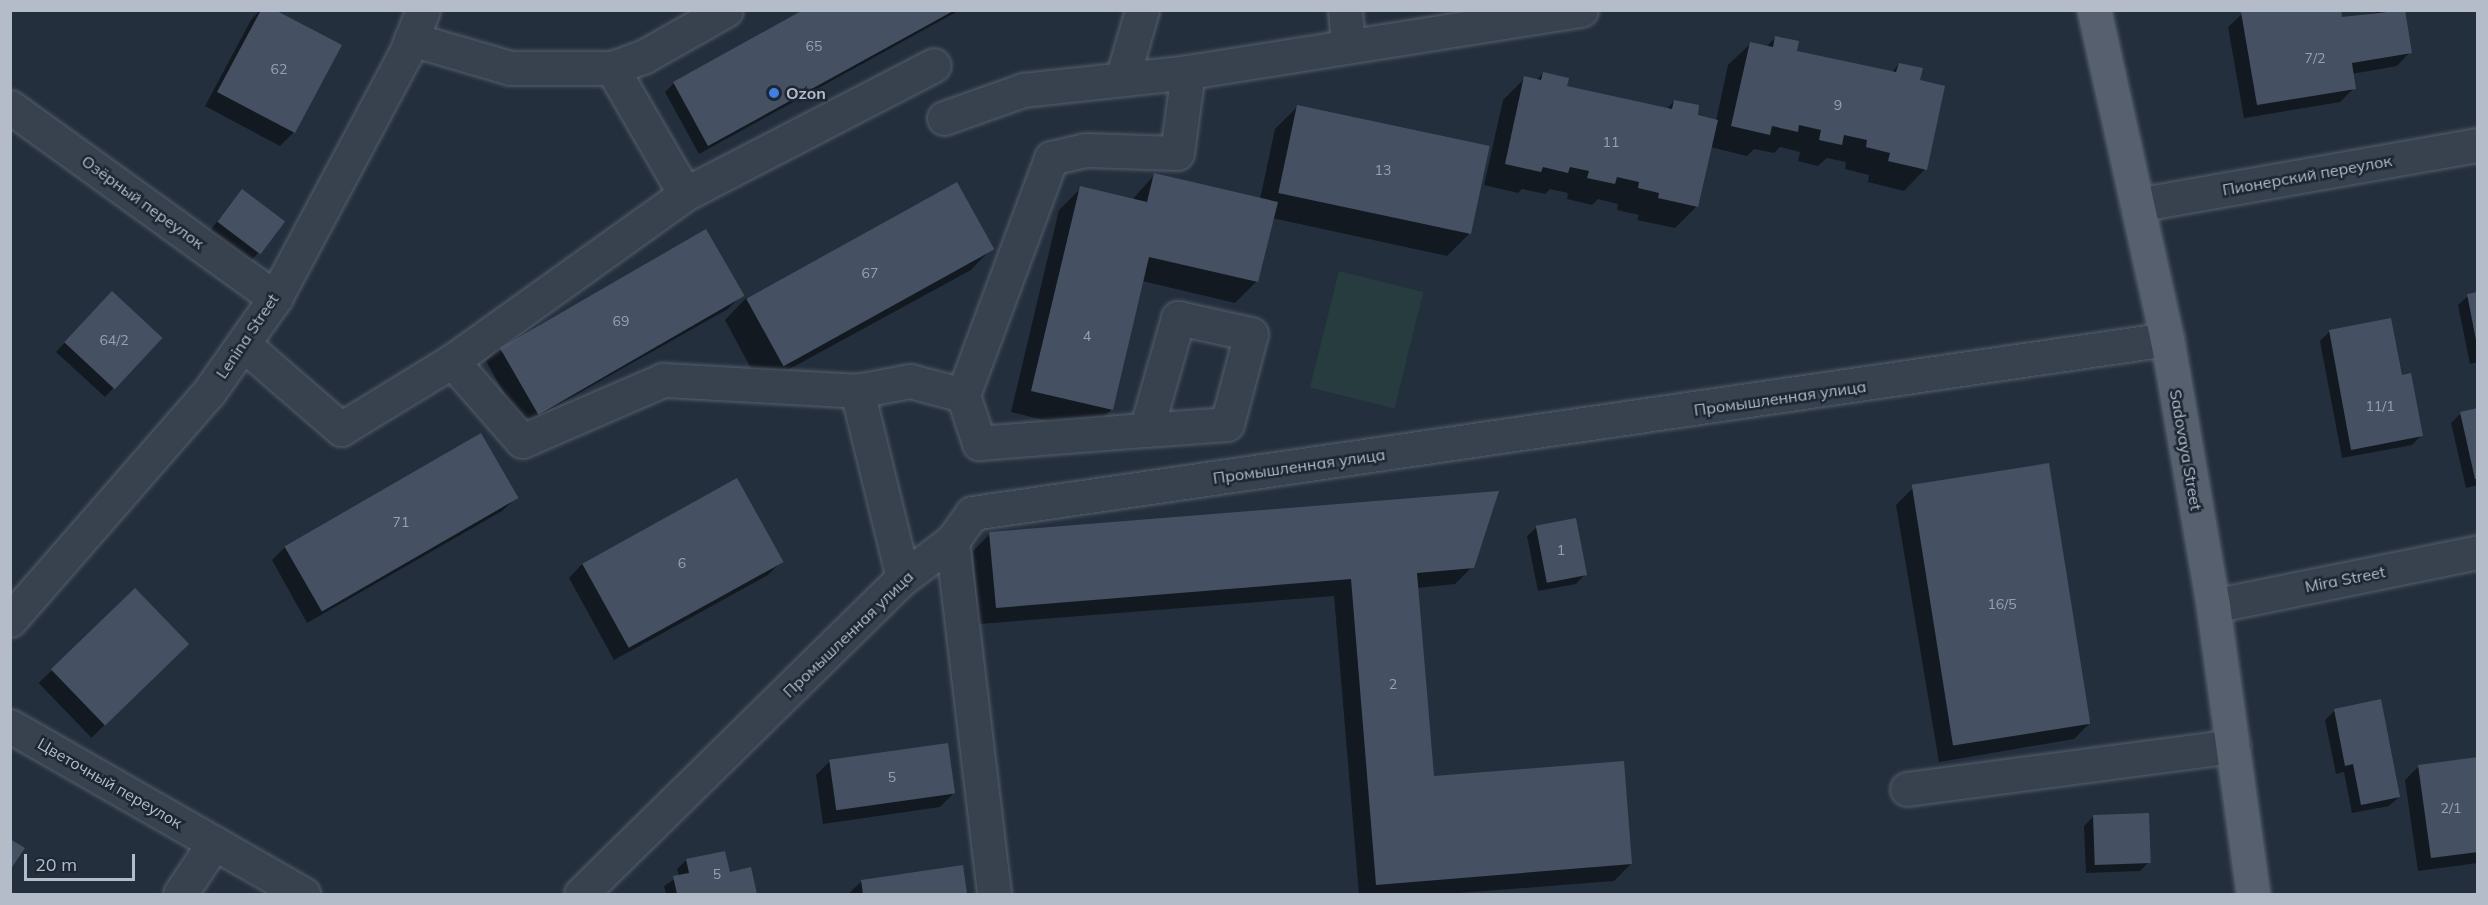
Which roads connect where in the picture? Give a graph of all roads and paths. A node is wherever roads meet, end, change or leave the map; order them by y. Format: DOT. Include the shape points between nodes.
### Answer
graph roads {
  1 [pos="726,10"];
  2 [pos="1142,10"];
  3 [pos="1345,10"];
  4 [pos="1581,10"];
  5 [pos="2094,10"];
  6 [pos="417,25"];
  7 [pos="1348,46"];
  8 [pos="934,65"];
  9 [pos="612,68"];
  10 [pos="1188,72"];
  11 [pos="1122,79"];
  12 [pos="10,107"];
  13 [pos="944,118"];
  14 [pos="2478,145"];
  15 [pos="685,194"];
  16 [pos="2137,205"];
  17 [pos="275,298"];
  18 [pos="2167,339"];
  19 [pos="243,344"];
  20 [pos="452,361"];
  21 [pos="857,391"];
  22 [pos="963,395"];
  23 [pos="1146,430"];
  24 [pos="952,541"];
  25 [pos="2478,552"];
  26 [pos="903,579"];
  27 [pos="2213,606"];
  28 [pos="10,620"];
  29 [pos="10,726"];
  30 [pos="2233,746"];
  31 [pos="1907,789"];
  32 [pos="214,843"];
  33 [pos="180,894"];
  34 [pos="303,894"];
  35 [pos="581,894"];
  36 [pos="994,894"];
  37 [pos="2253,894"];
  1 -- 9 [label="street" via="643,57"];
  2 -- 11 [label="street"];
  3 -- 7 [label="street"];
  4 -- 7 [label="street"];
  5 -- 16 [label="main road, Sadovaya Street"];
  6 -- 9 [label="street" via="510,68"];
  6 -- 17 [label="street, Lenina Street"];
  7 -- 10 [label="street"];
  8 -- 15 [label="street"];
  9 -- 15 [label="street"];
  10 -- 11 [label="street"];
  10 -- 22 [label="street" via="1177,153 1086,150 1051,158"];
  11 -- 13 [label="street" via="1023,90"];
  12 -- 17 [label="street, Озёрный переулок"];
  14 -- 16 [label="street, Пионерский переулок"];
  15 -- 20 [label="street"];
  16 -- 18 [label="main road, Sadovaya Street"];
  17 -- 19 [label="street, Lenina Street"];
  18 -- 24 [label="street, Промышленная улица" via="972,513"];
  18 -- 27 [label="main road, Sadovaya Street"];
  19 -- 20 [label="street" via="341,429"];
  19 -- 28 [label="street, Lenina Street" via="209,392"];
  20 -- 21 [label="street" via="522,441 663,380"];
  21 -- 22 [label="street" via="910,381"];
  21 -- 26 [label="street"];
  22 -- 23 [label="street" via="979,443"];
  24 -- 26 [label="street, Промышленная улица"];
  24 -- 36 [label="street"];
  25 -- 27 [label="street, Mira Street"];
  26 -- 35 [label="street, Промышленная улица"];
  27 -- 30 [label="main road, Sadovaya Street"];
  29 -- 32 [label="street, Цветочный переулок"];
  30 -- 31 [label="street"];
  30 -- 37 [label="main road, Sadovaya Street"];
  32 -- 33 [label="street"];
  32 -- 34 [label="street, Цветочный переулок"];
}
